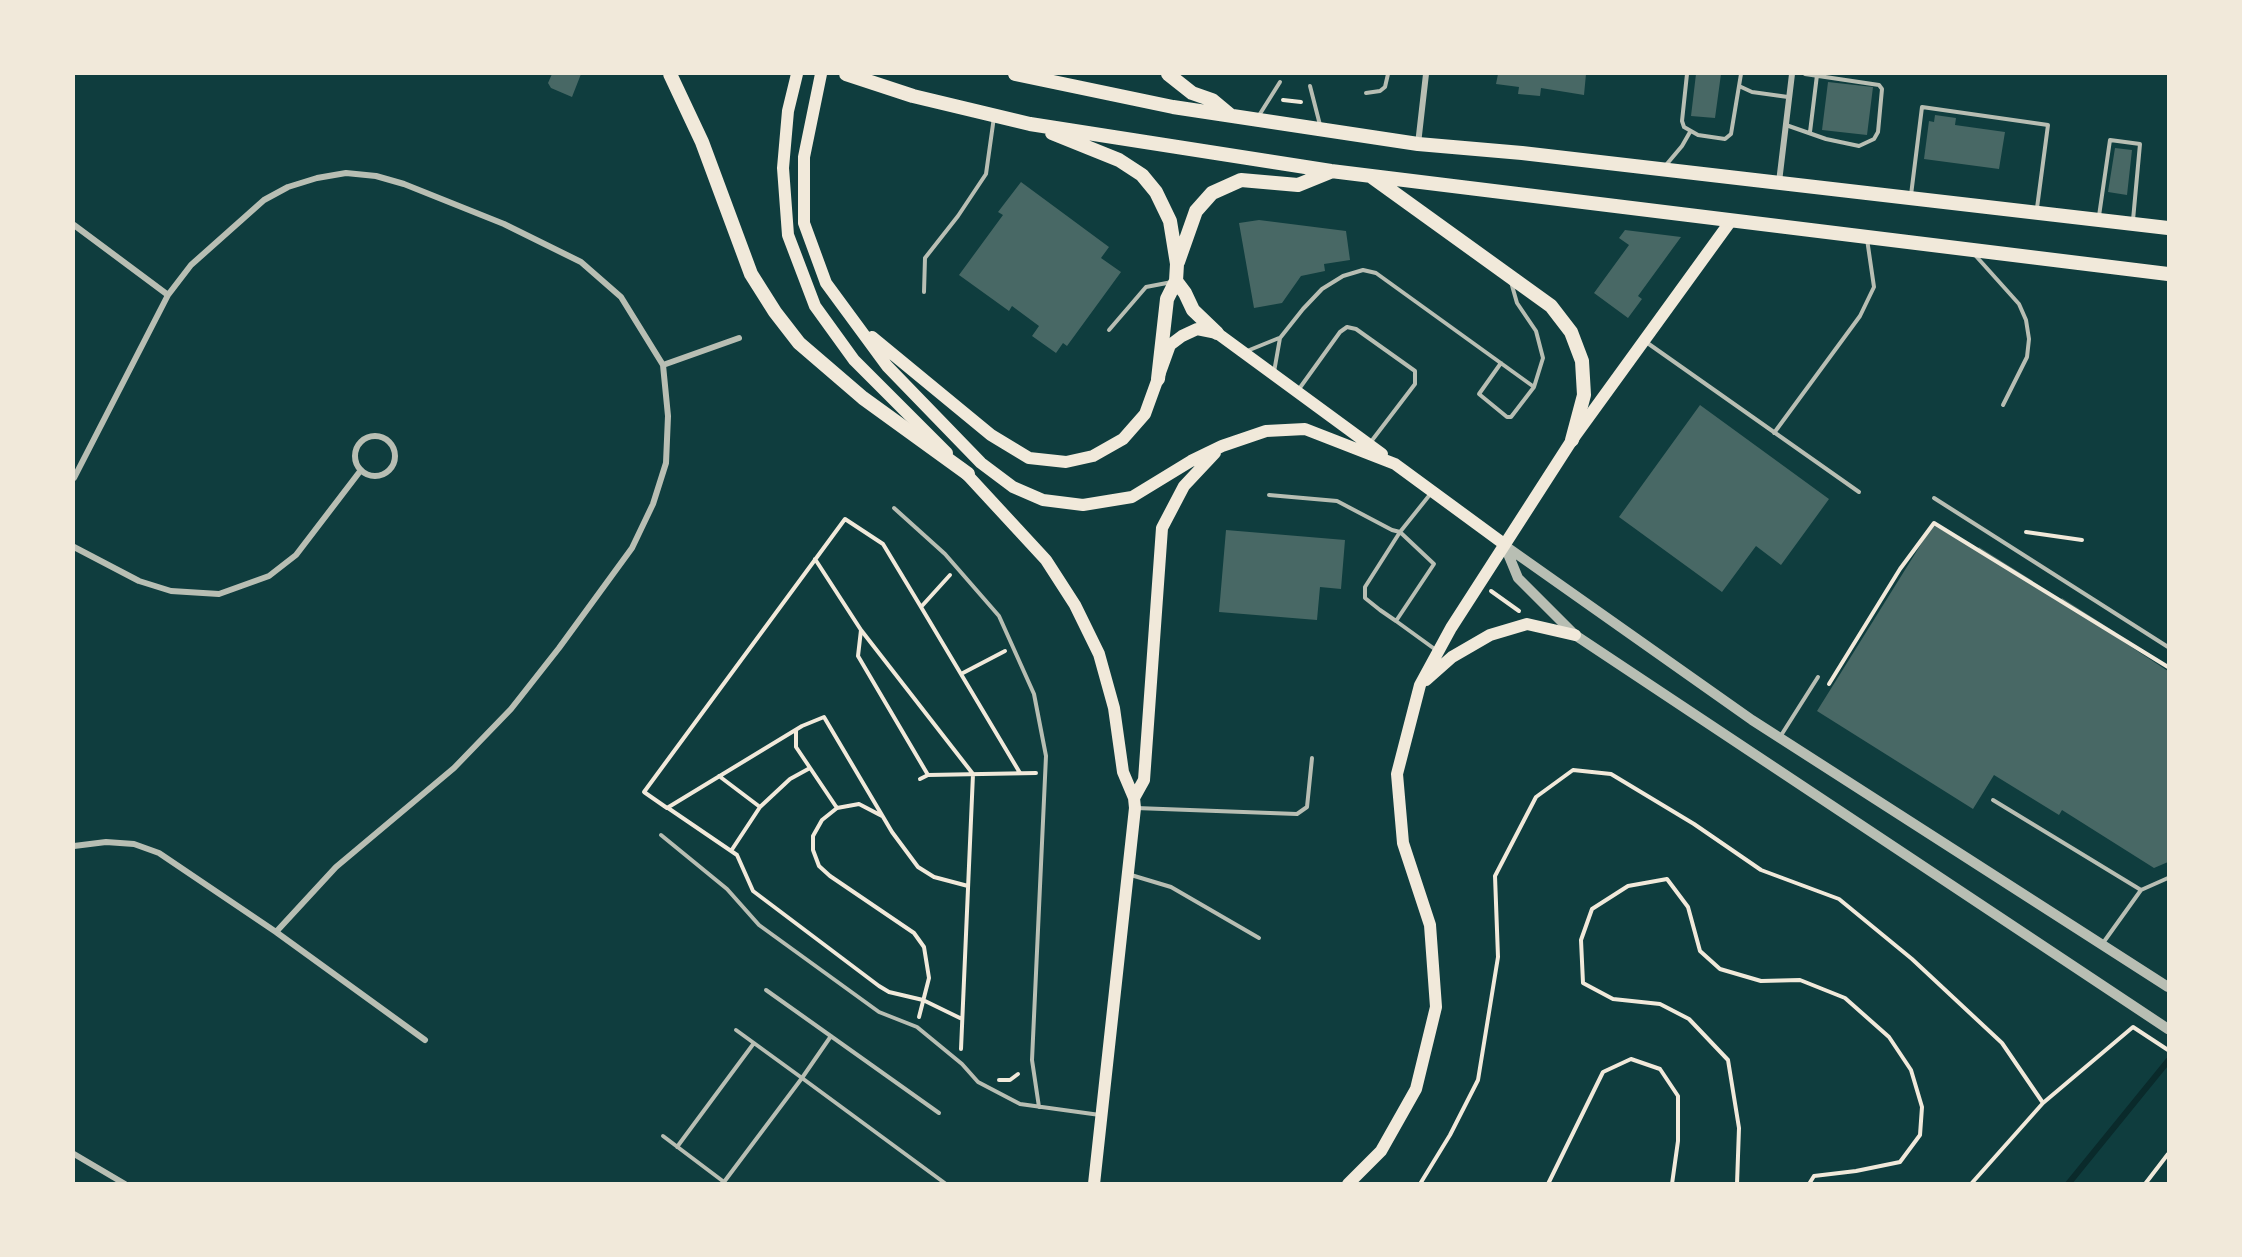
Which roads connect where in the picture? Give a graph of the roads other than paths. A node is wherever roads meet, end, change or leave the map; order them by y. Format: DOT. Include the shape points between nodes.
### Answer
graph roads {
  1 [pos="670,74"];
  2 [pos="797,74"];
  3 [pos="821,74"];
  4 [pos="846,74"];
  5 [pos="1015,74"];
  6 [pos="1168,74"];
  7 [pos="1388,74"];
  8 [pos="1426,74"];
  9 [pos="1687,74"];
  10 [pos="1741,74"];
  11 [pos="1792,74"];
  12 [pos="1804,74"];
  13 [pos="1817,75"];
  14 [pos="1280,82"];
  15 [pos="1310,86"];
  16 [pos="1739,86"];
  17 [pos="1366,93"];
  18 [pos="1789,97"];
  19 [pos="994,114"];
  20 [pos="1232,117"];
  21 [pos="1256,120"];
  22 [pos="1030,124"];
  23 [pos="1786,125"];
  24 [pos="1322,128"];
  25 [pos="1690,132"];
  26 [pos="1810,132"];
  27 [pos="1418,144"];
  28 [pos="1660,170"];
  29 [pos="1331,171"];
  30 [pos="1370,176"];
  31 [pos="1779,182"];
  32 [pos="1911,197"];
  33 [pos="2037,212"];
  34 [pos="2099,220"];
  35 [pos="1730,222"];
  36 [pos="2133,224"];
  37 [pos="74,225"];
  38 [pos="2169,228"];
  39 [pos="1867,238"];
  40 [pos="1971,250"];
  41 [pos="1177,264"];
  42 [pos="2169,274"];
  43 [pos="1509,276"];
  44 [pos="1176,281"];
  45 [pos="924,292"];
  46 [pos="168,295"];
  47 [pos="849,317"];
  48 [pos="1109,330"];
  49 [pos="1217,333"];
  50 [pos="739,338"];
  51 [pos="1280,338"];
  52 [pos="1644,340"];
  53 [pos="1243,352"];
  54 [pos="1501,363"];
  55 [pos="663,365"];
  56 [pos="1274,375"];
  57 [pos="1158,379"];
  58 [pos="1534,387"];
  59 [pos="1297,392"];
  60 [pos="2003,405"];
  61 [pos="1774,434"];
  62 [pos="1572,440"];
  63 [pos="1222,446"];
  64 [pos="1366,448"];
  65 [pos="361,470"];
  66 [pos="968,474"];
  67 [pos="74,478"];
  68 [pos="1433,492"];
  69 [pos="1859,492"];
  70 [pos="1269,495"];
  71 [pos="1934,498"];
  72 [pos="894,508"];
  73 [pos="1400,532"];
  74 [pos="1504,544"];
  75 [pos="74,547"];
  76 [pos="1396,621"];
  77 [pos="1575,635"];
  78 [pos="2169,647"];
  79 [pos="1438,651"];
  80 [pos="1818,677"];
  81 [pos="1420,685"];
  82 [pos="1780,738"];
  83 [pos="1312,758"];
  84 [pos="1993,800"];
  85 [pos="1135,803"];
  86 [pos="661,835"];
  87 [pos="74,846"];
  88 [pos="1128,874"];
  89 [pos="2169,878"];
  90 [pos="2141,890"];
  91 [pos="276,932"];
  92 [pos="1259,938"];
  93 [pos="2103,943"];
  94 [pos="2169,987"];
  95 [pos="766,990"];
  96 [pos="2165,1027"];
  97 [pos="736,1030"];
  98 [pos="831,1036"];
  99 [pos="425,1040"];
  100 [pos="754,1043"];
  101 [pos="802,1078"];
  102 [pos="1039,1107"];
  103 [pos="939,1113"];
  104 [pos="1101,1115"];
  105 [pos="663,1136"];
  106 [pos="677,1147"];
  107 [pos="74,1154"];
  108 [pos="724,1183"];
  109 [pos="125,1184"];
  110 [pos="946,1184"];
  111 [pos="1094,1184"];
  112 [pos="1348,1184"];
  1 -- 66 [label="highway" via="702,142 751,274 775,312 799,343 863,398"];
  2 -- 66 [label="main road" via="788,111 783,168 788,235 815,306 854,360"];
  3 -- 47 [label="main road" via="804,157 804,223 826,283"];
  4 -- 19 [label="highway" via="913,96"];
  5 -- 20 [label="highway"];
  6 -- 20 [label="highway"];
  7 -- 17 [label="lane" via="1385,87"];
  8 -- 27 [label="street"];
  9 -- 25 [label="lane" via="1682,121"];
  10 -- 16 [label="lane"];
  11 -- 18 [label="street"];
  12 -- 13 [label="lane"];
  13 -- 26 [label="lane"];
  13 -- 26 [label="lane" via="1879,85 1882,89 1878,132 1874,139 1859,146"];
  14 -- 21 [label="lane"];
  15 -- 24 [label="lane"];
  16 -- 18 [label="lane" via="1752,92"];
  16 -- 25 [label="lane" via="1731,134 1725,139"];
  18 -- 23 [label="street"];
  19 -- 22 [label="highway"];
  19 -- 45 [label="lane" via="986,174 925,258"];
  20 -- 21 [label="highway"];
  21 -- 24 [label="highway"];
  22 -- 29 [label="highway"];
  22 -- 41 [label="highway" via="1119,160 1142,175 1156,192 1170,221"];
  23 -- 26 [label="lane"];
  23 -- 31 [label="street"];
  24 -- 27 [label="highway"];
  25 -- 28 [label="lane" via="1672,160"];
  27 -- 28 [label="highway"];
  28 -- 31 [label="highway"];
  29 -- 30 [label="highway"];
  29 -- 41 [label="highway" via="1298,186 1241,180 1212,193 1196,211"];
  30 -- 35 [label="highway"];
  30 -- 43 [label="highway"];
  31 -- 32 [label="highway"];
  32 -- 33 [label="highway"];
  32 -- 33 [label="lane" via="1922,107 2048,125"];
  33 -- 34 [label="highway"];
  34 -- 36 [label="highway"];
  34 -- 36 [label="lane" via="2110,140 2140,144"];
  35 -- 39 [label="highway"];
  35 -- 52 [label="main road"];
  36 -- 38 [label="highway"];
  37 -- 46 [label="street"];
  39 -- 40 [label="highway"];
  39 -- 61 [label="lane" via="1874,287 1870,297"];
  40 -- 42 [label="highway"];
  40 -- 60 [label="lane" via="2019,304 2026,320 2027,357"];
  41 -- 44 [label="highway"];
  43 -- 58 [label="lane" via="1517,303 1540,343 1541,371"];
  43 -- 62 [label="highway" via="1551,306 1575,342 1582,361 1584,395"];
  44 -- 48 [label="lane" via="1146,287"];
  44 -- 49 [label="highway" via="1193,310"];
  44 -- 57 [label="highway" via="1167,299"];
  46 -- 55 [label="street" via="191,266 264,200 317,178 346,173 376,176 504,224 581,262 621,297"];
  46 -- 67 [label="street"];
  47 -- 57 [label="main road" via="991,435 1029,458 1066,462 1093,456 1123,438 1145,414"];
  47 -- 63 [label="main road" via="887,366 981,463 1013,487 1043,500 1083,505 1132,497"];
  49 -- 53 [label="main road"];
  49 -- 57 [label="main road" via="1197,329 1170,345"];
  50 -- 55 [label="street"];
  51 -- 53 [label="lane"];
  51 -- 54 [label="lane" via="1322,289 1342,276 1363,270 1376,273"];
  51 -- 56 [label="lane"];
  52 -- 61 [label="lane"];
  52 -- 62 [label="main road"];
  53 -- 56 [label="main road"];
  54 -- 58 [label="lane"];
  54 -- 58 [label="lane" via="1479,394 1507,417 1515,414"];
  55 -- 91 [label="street" via="668,416 666,463 653,504 632,548 511,709 454,768 336,867"];
  56 -- 59 [label="main road"];
  59 -- 64 [label="main road"];
  59 -- 64 [label="lane" via="1347,327 1356,329 1415,371 1415,384"];
  61 -- 69 [label="lane"];
  62 -- 74 [label="main road"];
  63 -- 64 [label="main road" via="1266,431 1305,429"];
  63 -- 85 [label="main road" via="1184,486 1162,528 1144,780"];
  64 -- 68 [label="main road"];
  65 -- 65 [label="street" via="375,476 392,466 394,450 388,441 370,436 361,441 354,458"];
  65 -- 75 [label="street" via="296,555 269,576 219,594 171,591 139,581"];
  66 -- 85 [label="main road" via="1046,560 1075,605 1099,654 1114,708 1123,772"];
  68 -- 73 [label="lane"];
  68 -- 74 [label="main road"];
  70 -- 73 [label="lane" via="1337,501"];
  71 -- 78 [label="lane"];
  72 -- 102 [label="lane" via="957,567 999,616 1034,694 1046,756 1032,1060"];
  73 -- 76 [label="lane" via="1365,587 1365,598"];
  73 -- 76 [label="lane" via="1434,564"];
  74 -- 77 [label="street" via="1518,578"];
  74 -- 79 [label="main road"];
  74 -- 82 [label="street"];
  76 -- 79 [label="lane"];
  77 -- 81 [label="main road" via="1527,624 1490,635 1452,657"];
  77 -- 96 [label="street"];
  79 -- 81 [label="main road"];
  80 -- 82 [label="lane"];
  81 -- 112 [label="main road" via="1396,774 1403,843 1430,925 1436,1006 1416,1089 1381,1151"];
  82 -- 93 [label="street"];
  83 -- 85 [label="lane" via="1307,807 1297,814"];
  84 -- 90 [label="lane"];
  85 -- 88 [label="main road"];
  86 -- 102 [label="lane" via="727,889 759,925 879,1012 917,1027 978,1082 1020,1104"];
  87 -- 91 [label="street" via="134,844 159,853"];
  88 -- 92 [label="lane" via="1171,887"];
  88 -- 104 [label="main road"];
  89 -- 90 [label="lane"];
  90 -- 93 [label="lane"];
  91 -- 99 [label="street"];
  93 -- 94 [label="street"];
  95 -- 98 [label="lane"];
  97 -- 100 [label="lane"];
  98 -- 101 [label="lane"];
  98 -- 103 [label="lane"];
  100 -- 101 [label="lane"];
  100 -- 106 [label="lane"];
  101 -- 108 [label="lane"];
  101 -- 110 [label="lane"];
  102 -- 104 [label="lane"];
  104 -- 111 [label="main road"];
  105 -- 106 [label="lane"];
  106 -- 108 [label="lane"];
  107 -- 109 [label="street"];
}
